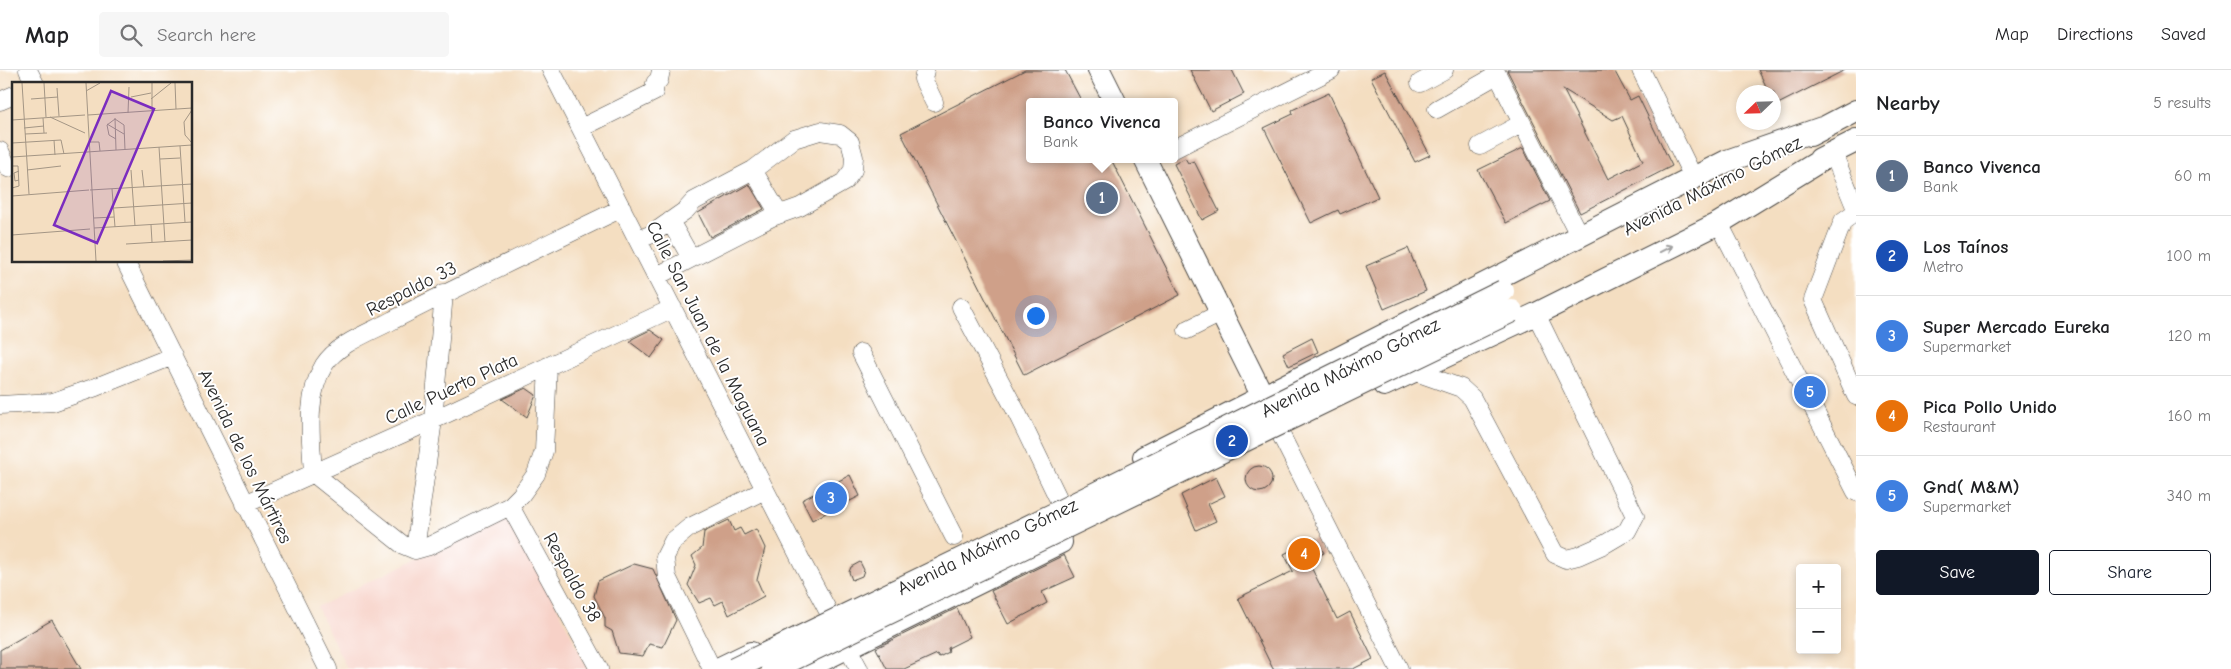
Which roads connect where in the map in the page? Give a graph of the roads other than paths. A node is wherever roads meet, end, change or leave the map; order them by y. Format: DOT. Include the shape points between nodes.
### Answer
graph roads {
  1 [pos="28,70"];
  2 [pos="551,70"];
  3 [pos="926,70"];
  4 [pos="1099,70"];
  5 [pos="1331,70"];
  6 [pos="1444,70"];
  7 [pos="1641,70"];
  8 [pos="1496,72"];
  9 [pos="658,77"];
  10 [pos="34,82"];
  11 [pos="1420,83"];
  12 [pos="12,96"];
  13 [pos="1114,98"];
  14 [pos="0,102"];
  15 [pos="934,102"];
  16 [pos="1437,109"];
  17 [pos="1856,111"];
  18 [pos="578,123"];
  19 [pos="1521,124"];
  20 [pos="1822,128"];
  21 [pos="1856,141"];
  22 [pos="1480,146"];
  23 [pos="1178,147"];
  24 [pos="0,151"];
  25 [pos="1833,152"];
  26 [pos="1149,163"];
  27 [pos="8,168"];
  28 [pos="753,170"];
  29 [pos="1694,179"];
  30 [pos="622,208"];
  31 [pos="1856,211"];
  32 [pos="779,214"];
  33 [pos="670,221"];
  34 [pos="1719,223"];
  35 [pos="1580,237"];
  36 [pos="638,240"];
  37 [pos="691,258"];
  38 [pos="126,262"];
  39 [pos="657,276"];
  40 [pos="444,294"];
  41 [pos="1507,301"];
  42 [pos="961,307"];
  43 [pos="673,308"];
  44 [pos="1221,313"];
  45 [pos="1536,314"];
  46 [pos="1187,330"];
  47 [pos="861,353"];
  48 [pos="173,356"];
  49 [pos="548,366"];
  50 [pos="1413,371"];
  51 [pos="1856,396"];
  52 [pos="1263,397"];
  53 [pos="0,405"];
  54 [pos="433,420"];
  55 [pos="1280,433"];
  56 [pos="313,473"];
  57 [pos="765,490"];
  58 [pos="1856,492"];
  59 [pos="1059,500"];
  60 [pos="245,504"];
  61 [pos="510,506"];
  62 [pos="954,537"];
  63 [pos="415,550"];
  64 [pos="832,614"];
  65 [pos="848,648"];
  66 [pos="328,669"];
  67 [pos="599,669"];
  68 [pos="712,669"];
  69 [pos="718,669"];
  70 [pos="734,669"];
  71 [pos="773,669"];
  72 [pos="804,669"];
  73 [pos="859,669"];
  74 [pos="1399,669"];
  1 -- 10 [label="street"];
  2 -- 18 [label="street, Calle San Juan de la Maguana"];
  3 -- 15 [label="street" via="923,79"];
  4 -- 13 [label="main road"];
  5 -- 23 [label="street"];
  6 -- 11 [label="street"];
  7 -- 29 [label="street"];
  8 -- 16 [label="street"];
  8 -- 19 [label="street"];
  9 -- 18 [label="street" via="654,92"];
  12 -- 14 [label="street"];
  17 -- 20 [label="main road, Avenida Máximo Gómez"];
  18 -- 30 [label="street, Calle San Juan de la Maguana"];
  19 -- 22 [label="street"];
  19 -- 35 [label="street"];
  20 -- 29 [label="main road" via="1727,161"];
  20 -- 41 [label="main road, Avenida Máximo Gómez"];
  21 -- 25 [label="main road, Avenida Máximo Gómez"];
  24 -- 27 [label="street"];
  25 -- 31 [label="street"];
  25 -- 34 [label="main road"];
  25 -- 41 [label="main road, Avenida Máximo Gómez"];
  26 -- 44 [label="main road"];
  28 -- 32 [label="street"];
  28 -- 32 [label="street" via="802,136 820,131 840,134 850,142 853,170 844,182"];
  28 -- 33 [label="street" via="694,201"];
  29 -- 35 [label="main road"];
  30 -- 36 [label="street, Calle San Juan de la Maguana"];
  30 -- 40 [label="street, Respaldo 33"];
  31 -- 51 [label="street" via="1843,221 1813,300"];
  32 -- 37 [label="street"];
  33 -- 36 [label="street"];
  33 -- 37 [label="street"];
  45 -- 34 [label="main road, one-way"];
  34 -- 58 [label="street"];
  35 -- 52 [label="main road"];
  36 -- 39 [label="street, Calle San Juan de la Maguana"];
  37 -- 39 [label="street"];
  38 -- 48 [label="street, Avenida de los Mártires"];
  39 -- 43 [label="street, Calle San Juan de la Maguana"];
  40 -- 54 [label="street"];
  40 -- 56 [label="street, Respaldo 33" via="344,346 325,364 316,381 312,405"];
  41 -- 70 [label="main road, Avenida Máximo Gómez, bridge"];
  41 -- 71 [label="main road, Avenida Máximo Gómez, bridge"];
  42 -- 59 [label="street"];
  43 -- 49 [label="street, Calle Puerto Plata"];
  43 -- 57 [label="street, Calle San Juan de la Maguana"];
  44 -- 46 [label="street"];
  44 -- 52 [label="main road"];
  45 -- 50 [label="main road"];
  45 -- 50 [label="street" via="1635,516 1627,532 1592,550 1566,559 1555,554 1472,398 1461,388"];
  47 -- 62 [label="street"];
  48 -- 53 [label="street" via="53,402"];
  48 -- 60 [label="street, Avenida de los Mártires"];
  49 -- 54 [label="street, Calle Puerto Plata"];
  49 -- 61 [label="street" via="544,452 536,474"];
  50 -- 55 [label="main road"];
  52 -- 55 [label="main road"];
  52 -- 59 [label="main road"];
  54 -- 56 [label="street, Calle Puerto Plata"];
  54 -- 63 [label="street"];
  55 -- 65 [label="main road"];
  55 -- 74 [label="street"];
  56 -- 60 [label="street, Calle Puerto Plata"];
  56 -- 63 [label="street" via="377,526"];
  57 -- 64 [label="street, Calle San Juan de la Maguana"];
  57 -- 68 [label="street" via="690,527 673,541 665,557 668,576"];
  59 -- 64 [label="main road"];
  60 -- 66 [label="street, Avenida de los Mártires"];
  61 -- 63 [label="street"];
  61 -- 67 [label="street, Respaldo 38"];
  64 -- 65 [label="street, Calle San Juan de la Maguana"];
  64 -- 69 [label="main road"];
  65 -- 72 [label="main road"];
  65 -- 73 [label="street"];
}
